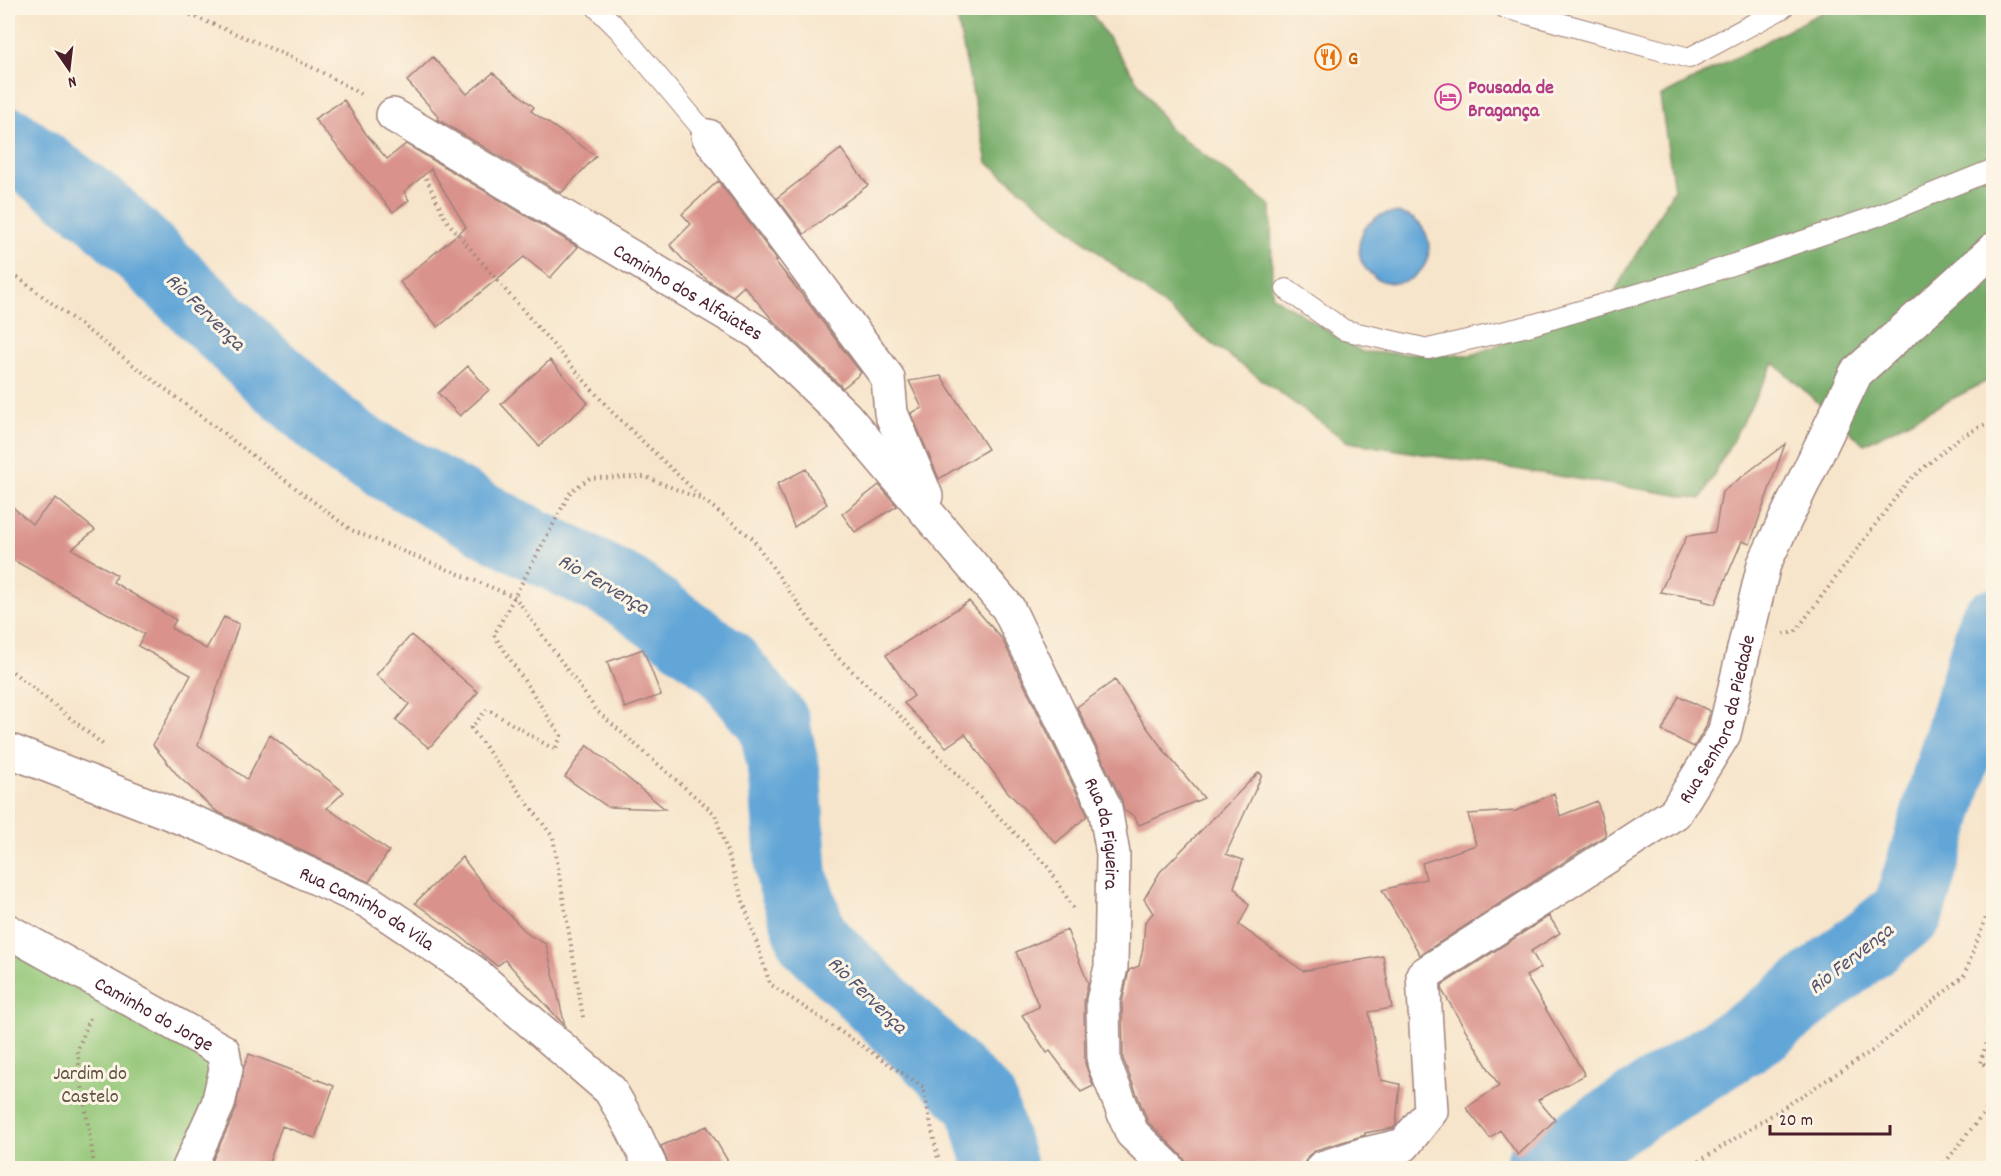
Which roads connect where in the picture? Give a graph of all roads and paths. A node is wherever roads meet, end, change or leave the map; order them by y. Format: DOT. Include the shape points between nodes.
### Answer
graph roads {
  1 [pos="174,8"];
  2 [pos="597,8"];
  3 [pos="1505,8"];
  4 [pos="1782,8"];
  5 [pos="393,115"];
  6 [pos="708,136"];
  7 [pos="420,168"];
  8 [pos="1994,169"];
  9 [pos="1994,249"];
  10 [pos="8,270"];
  11 [pos="1286,289"];
  12 [pos="1994,420"];
  13 [pos="705,501"];
  14 [pos="937,523"];
  15 [pos="516,595"];
  16 [pos="1745,642"];
  17 [pos="8,750"];
  18 [pos="1994,896"];
  19 [pos="1074,908"];
  20 [pos="8,932"];
  21 [pos="91,1016"];
  22 [pos="1994,1021"];
  23 [pos="1994,1060"];
  24 [pos="592,1075"];
  25 [pos="1994,1100"];
  26 [pos="92,1168"];
  27 [pos="189,1168"];
  28 [pos="651,1168"];
  29 [pos="940,1168"];
  30 [pos="1168,1168"];
  31 [pos="1323,1168"];
  32 [pos="1689,1168"];
  33 [pos="1941,1168"];
  1 -- 5 [label="path" via="344,84"];
  2 -- 6 [label="lane"];
  3 -- 4 [label="lane" via="1689,58"];
  5 -- 14 [label="street, Caminho dos Alfaiates" via="759,333 845,416"];
  6 -- 14 [label="street" via="888,378 891,413"];
  7 -- 13 [label="path" via="446,220 507,292 611,411"];
  8 -- 11 [label="lane" via="1877,216 1696,277 1528,326 1428,349 1344,330"];
  9 -- 16 [label="street, Rua Senhora da Piedade" via="1856,373 1764,564"];
  10 -- 15 [label="path, bridge" via="351,530"];
  12 -- 16 [label="path" via="1960,437 1908,481 1795,633"];
  13 -- 15 [label="path" via="646,477 590,478 571,491"];
  13 -- 19 [label="path" via="752,538 832,652 1049,868"];
  14 -- 30 [label="street, Rua da Figueira" via="1008,608 1105,808 1113,854 1111,967 1103,1001 1104,1064 1132,1133"];
  15 -- 24 [label="path" via="494,635 561,736 555,750 487,709 471,728 553,837"];
  15 -- 29 [label="path, bridge" via="597,711 715,814 770,984 923,1087"];
  16 -- 31 [label="street, Rua Senhora da Piedade" via="1724,734 1675,813 1423,975 1431,1111 1404,1145"];
  17 -- 24 [label="street, Rua Caminho da Vila" via="210,829 369,902 472,970"];
  18 -- 32 [label="path" via="1964,976 1875,1049"];
  20 -- 27 [label="street, Caminho do Jorge" via="223,1051 226,1069 218,1104"];
  21 -- 26 [label="path" via="77,1051"];
  22 -- 23 [label="path" via="1980,1064 1991,1066"];
  24 -- 28 [label="street, Rua Caminho da Vila" via="610,1090"];
  25 -- 33 [label="path"];
}
